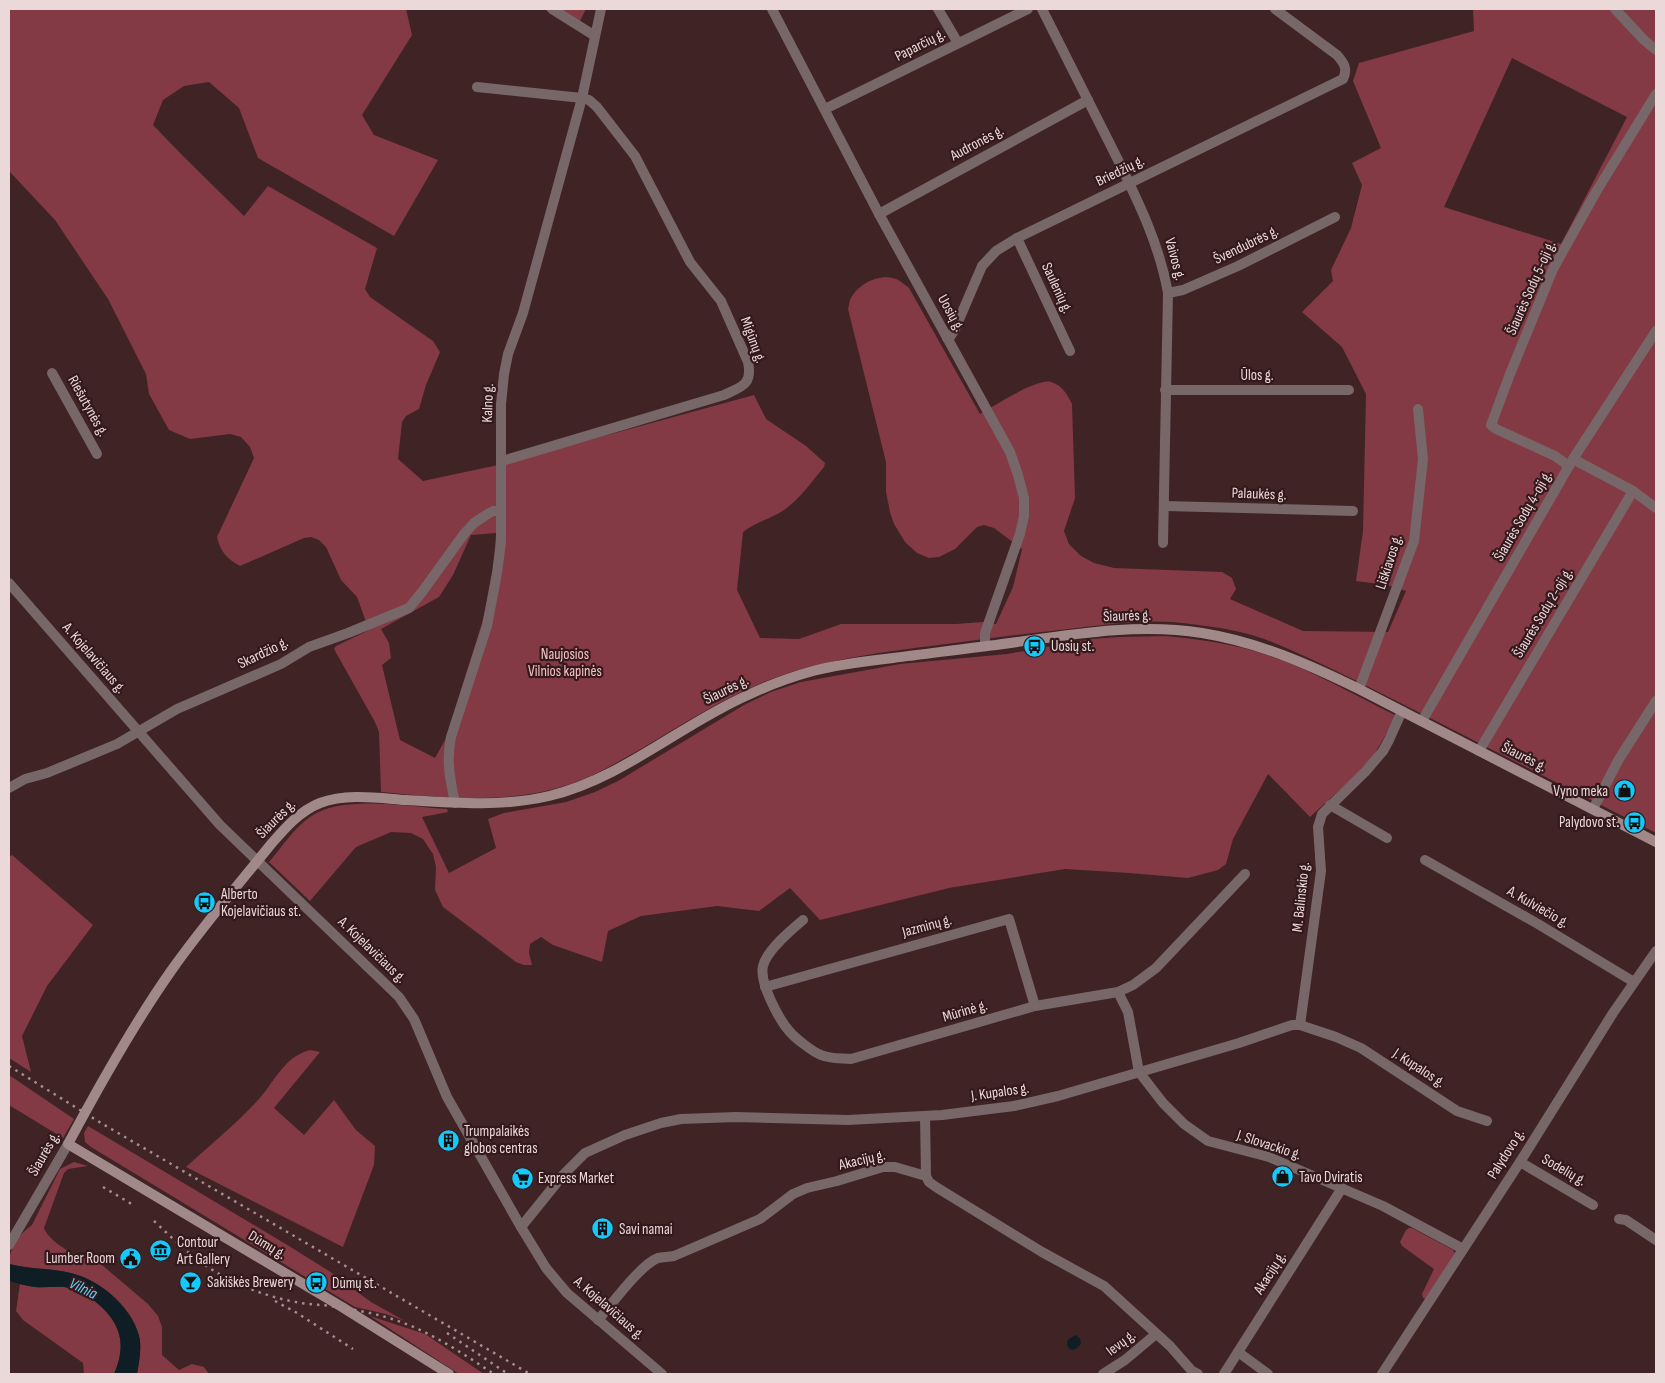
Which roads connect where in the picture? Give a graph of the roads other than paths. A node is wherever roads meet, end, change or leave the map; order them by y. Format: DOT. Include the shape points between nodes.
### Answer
graph roads {
  1 [pos="552,9"];
  2 [pos="601,9"];
  3 [pos="772,9"];
  4 [pos="938,9"];
  5 [pos="1028,9"];
  6 [pos="1042,9"];
  7 [pos="1276,9"];
  8 [pos="1615,9"];
  9 [pos="595,36"];
  10 [pos="958,42"];
  11 [pos="1656,50"];
  12 [pos="476,87"];
  13 [pos="1656,94"];
  14 [pos="582,98"];
  15 [pos="1088,100"];
  16 [pos="825,109"];
  17 [pos="1129,183"];
  18 [pos="879,214"];
  19 [pos="1335,217"];
  20 [pos="1016,238"];
  21 [pos="1168,292"];
  22 [pos="1656,331"];
  23 [pos="947,338"];
  24 [pos="1070,351"];
  25 [pos="52,373"];
  26 [pos="1165,390"];
  27 [pos="1349,390"];
  28 [pos="1418,410"];
  29 [pos="97,454"];
  30 [pos="502,461"];
  31 [pos="1571,462"];
  32 [pos="1633,490"];
  33 [pos="1165,506"];
  34 [pos="1656,508"];
  35 [pos="500,511"];
  36 [pos="1353,512"];
  37 [pos="1163,543"];
  38 [pos="9,582"];
  39 [pos="985,646"];
  40 [pos="1359,689"];
  41 [pos="1656,701"];
  42 [pos="1402,711"];
  43 [pos="1422,721"];
  44 [pos="138,732"];
  45 [pos="1479,751"];
  46 [pos="9,788"];
  47 [pos="455,803"];
  48 [pos="1330,805"];
  49 [pos="1593,809"];
  50 [pos="1387,838"];
  51 [pos="1656,842"];
  52 [pos="1425,860"];
  53 [pos="257,861"];
  54 [pos="1245,874"];
  55 [pos="803,920"];
  56 [pos="1656,951"];
  57 [pos="1634,982"];
  58 [pos="765,987"];
  59 [pos="1118,992"];
  60 [pos="1035,1006"];
  61 [pos="1300,1025"];
  62 [pos="1139,1072"];
  63 [pos="925,1116"];
  64 [pos="1487,1121"];
  65 [pos="68,1144"];
  66 [pos="1520,1162"];
  67 [pos="926,1176"];
  68 [pos="1342,1188"];
  69 [pos="1593,1205"];
  70 [pos="1619,1219"];
  71 [pos="521,1227"];
  72 [pos="1656,1240"];
  73 [pos="9,1245"];
  74 [pos="1463,1249"];
  75 [pos="598,1320"];
  76 [pos="1156,1334"];
  77 [pos="1238,1352"];
  78 [pos="449,1374"];
  79 [pos="662,1374"];
  80 [pos="1103,1374"];
  81 [pos="1198,1374"];
  82 [pos="1224,1374"];
  83 [pos="1268,1374"];
  84 [pos="1382,1374"];
  1 -- 9 [label="street"];
  2 -- 9 [label="street, Kalno g."];
  3 -- 16 [label="street, Uosių g."];
  4 -- 10 [label="street"];
  5 -- 10 [label="street, Paparčių g."];
  6 -- 15 [label="street, Vaivos g."];
  7 -- 17 [label="street, Briedžių g." via="1344,63 1346,73 1343,79"];
  8 -- 11 [label="street"];
  9 -- 14 [label="street, Kalno g."];
  10 -- 16 [label="street, Paparčių g."];
  12 -- 14 [label="street"];
  13 -- 31 [label="street, Šiaurės Sodų 5-oji g." via="1554,269 1491,425"];
  14 -- 30 [label="street, Kalno g." via="523,313 508,354 501,404"];
  14 -- 30 [label="street, Migūnų g." via="597,107 634,156 690,262 721,301 748,362 749,376 744,385 724,395"];
  15 -- 17 [label="street, Vaivos g."];
  15 -- 18 [label="street, Audronės g."];
  16 -- 18 [label="street, Uosių g."];
  17 -- 20 [label="street, Briedžių g."];
  17 -- 21 [label="street, Vaivos g." via="1153,235"];
  18 -- 23 [label="street, Uosių g."];
  19 -- 21 [label="street, Švendubrės g." via="1238,266 1183,290"];
  20 -- 23 [label="street, Briedžių g." via="996,251 982,266 955,329"];
  20 -- 24 [label="street, Saulenių g."];
  21 -- 26 [label="street, Vaivos g."];
  22 -- 31 [label="street, Šiaurės Sodų 4-oji g."];
  23 -- 39 [label="street, Uosių g." via="1010,452 1024,498 1020,534 985,633"];
  25 -- 29 [label="street, Riešutynės g."];
  26 -- 27 [label="street, Ūlos g."];
  26 -- 33 [label="street, Vaivos g."];
  28 -- 40 [label="street, Liškiavos g." via="1423,459 1414,541"];
  30 -- 35 [label="street, Kalno g."];
  31 -- 32 [label="street"];
  31 -- 43 [label="street, Šiaurės Sodų 4-oji g."];
  32 -- 34 [label="street"];
  32 -- 45 [label="street, Šiaurės Sodų 2-oji g."];
  33 -- 36 [label="street, Palaukės g."];
  33 -- 37 [label="street, Vaivos g."];
  35 -- 44 [label="street, Skardžio g." via="474,523 409,608 309,647 281,664 177,709"];
  35 -- 47 [label="street, Kalno g." via="501,542 493,598 448,751"];
  38 -- 44 [label="street, A. Kojelavičiaus g."];
  39 -- 40 [label="main road, Šiaurės g." via="1100,632 1200,632 1271,649"];
  39 -- 47 [label="main road, Šiaurės g." via="816,670 748,695 585,785 542,798"];
  40 -- 42 [label="main road, Šiaurės g."];
  41 -- 49 [label="street"];
  42 -- 43 [label="main road, Šiaurės g."];
  42 -- 48 [label="street, M. Balinskio g." via="1382,751"];
  43 -- 45 [label="main road, Šiaurės g."];
  44 -- 46 [label="street, Skardžio g." via="118,744"];
  44 -- 53 [label="street, A. Kojelavičiaus g." via="220,825"];
  45 -- 49 [label="main road, Šiaurės g."];
  47 -- 53 [label="main road, Šiaurės g." via="361,797 331,799 301,813"];
  48 -- 50 [label="street"];
  48 -- 61 [label="street, M. Balinskio g." via="1322,814 1318,827 1321,871"];
  49 -- 51 [label="main road, Šiaurės g."];
  52 -- 57 [label="street, A. Kulviečio g."];
  53 -- 65 [label="main road, Šiaurės g." via="152,999"];
  53 -- 71 [label="street, A. Kojelavičiaus g." via="360,958 408,1009 447,1097"];
  54 -- 59 [label="street, Mūrinė g." via="1156,968"];
  55 -- 58 [label="street, Mūrinė g." via="764,960 762,977"];
  56 -- 57 [label="street, Palydovo g."];
  57 -- 66 [label="street, Palydovo g."];
  58 -- 60 [label="street, Mūrinė g." via="790,1032 820,1055 833,1058 860,1057"];
  58 -- 60 [label="street, Jazminų g." via="1009,919"];
  59 -- 60 [label="street, Mūrinė g."];
  59 -- 62 [label="street" via="1128,1012"];
  61 -- 62 [label="street, J. Kupalos g."];
  61 -- 64 [label="street, J. Kupalos g." via="1361,1048 1458,1111"];
  62 -- 63 [label="street, J. Kupalos g." via="1039,1102"];
  62 -- 68 [label="street, J. Slovackio g." via="1184,1124 1208,1140 1259,1154"];
  63 -- 67 [label="street"];
  63 -- 71 [label="street, J. Kupalos g." via="848,1120 681,1119 661,1123 586,1153"];
  65 -- 73 [label="street, Šiaurės g."];
  65 -- 78 [label="main road, Dūmų g."];
  66 -- 69 [label="street, Sodelių g."];
  66 -- 74 [label="street, Palydovo g."];
  67 -- 75 [label="street, Akacijų g." via="883,1167 793,1194 760,1219 650,1263"];
  67 -- 76 [label="street, Akacijų g." via="936,1187 1104,1286"];
  68 -- 74 [label="street, J. Slovackio g."];
  68 -- 77 [label="street, Akacijų g."];
  70 -- 72 [label="street" via="1626,1220"];
  71 -- 75 [label="street, A. Kojelavičiaus g." via="557,1283"];
  74 -- 84 [label="street, Palydovo g."];
  75 -- 79 [label="street, A. Kojelavičiaus g."];
  76 -- 80 [label="street, Ievų g."];
  76 -- 81 [label="street, Akacijų g."];
  77 -- 82 [label="street, Akacijų g."];
  77 -- 83 [label="street"];
}
